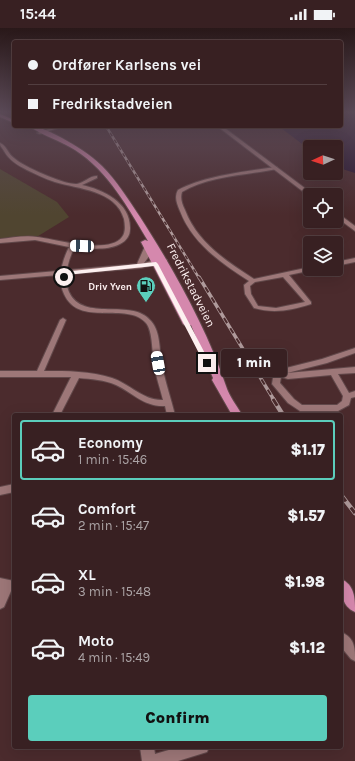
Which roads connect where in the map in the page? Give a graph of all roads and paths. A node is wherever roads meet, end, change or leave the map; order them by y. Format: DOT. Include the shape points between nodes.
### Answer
graph roads {
  1 [pos="3,146"];
  2 [pos="69,146"];
  3 [pos="71,146"];
  4 [pos="246,146"];
  5 [pos="78,151"];
  6 [pos="275,168"];
  7 [pos="95,177"];
  8 [pos="78,185"];
  9 [pos="303,189"];
  10 [pos="127,203"];
  11 [pos="343,220"];
  12 [pos="355,229"];
  13 [pos="0,241"];
  14 [pos="72,246"];
  15 [pos="148,248"];
  16 [pos="355,260"];
  17 [pos="158,262"];
  18 [pos="140,263"];
  19 [pos="343,263"];
  20 [pos="119,268"];
  21 [pos="303,270"];
  22 [pos="63,274"];
  23 [pos="284,274"];
  24 [pos="0,278"];
  25 [pos="252,281"];
  26 [pos="63,320"];
  27 [pos="355,350"];
  28 [pos="355,370"];
  29 [pos="333,372"];
  30 [pos="277,373"];
  31 [pos="0,374"];
  32 [pos="39,374"];
  33 [pos="76,376"];
  34 [pos="351,395"];
  35 [pos="168,403"];
  36 [pos="57,413"];
  37 [pos="170,413"];
  38 [pos="235,413"];
  39 [pos="12,488"];
  40 [pos="0,491"];
  41 [pos="7,584"];
  42 [pos="343,589"];
  43 [pos="0,603"];
  44 [pos="355,605"];
  45 [pos="343,640"];
  46 [pos="355,655"];
  47 [pos="147,749"];
  48 [pos="195,749"];
  49 [pos="148,761"];
  50 [pos="155,761"];
  1 -- 8 [label="street" via="11,158 26,167 50,179"];
  2 -- 5 [label="main road, Fredrikstadveien"];
  3 -- 5 [label="main road, Fredrikstadveien"];
  4 -- 6 [label="main road"];
  5 -- 10 [label="main road, Fredrikstadveien" via="94,161 107,174"];
  6 -- 9 [label="main road"];
  6 -- 25 [label="street" via="201,183 183,189 178,194 185,220 205,245 225,263"];
  7 -- 8 [label="street"];
  8 -- 14 [label="street" via="101,192 116,202 126,218 127,229 124,239 116,244"];
  10 -- 15 [label="main road, Fredrikstadveien"];
  10 -- 17 [label="main road, Fredrikstadveien"];
  11 -- 12 [label="main road"];
  13 -- 14 [label="street" via="35,238"];
  14 -- 22 [label="street"];
  15 -- 17 [label="main road, Fredrikstadveien"];
  15 -- 18 [label="main road"];
  16 -- 19 [label="street"];
  17 -- 18 [label="main road"];
  17 -- 20 [label="main road"];
  17 -- 38 [label="main road, Fredrikstadveien" via="188,308"];
  18 -- 20 [label="main road"];
  20 -- 22 [label="main road"];
  21 -- 23 [label="street"];
  22 -- 24 [label="main road"];
  22 -- 35 [label="street" via="67,296 77,305 96,311 131,313 147,320"];
  23 -- 25 [label="street"];
  23 -- 25 [label="street" via="309,303 282,309 256,307 246,290"];
  26 -- 32 [label="street"];
  27 -- 30 [label="street"];
  28 -- 29 [label="street"];
  29 -- 30 [label="street" via="288,376"];
  29 -- 34 [label="street"];
  30 -- 34 [label="street" via="276,384 300,408 338,408 346,403"];
  31 -- 32 [label="street"];
  32 -- 33 [label="street"];
  33 -- 35 [label="street" via="107,379 119,383 152,403"];
  33 -- 36 [label="street"];
  35 -- 37 [label="street"];
  39 -- 40 [label="street"];
  41 -- 43 [label="street"];
  42 -- 44 [label="main road"];
  45 -- 46 [label="street"];
  47 -- 49 [label="street"];
  48 -- 50 [label="street"];
}
